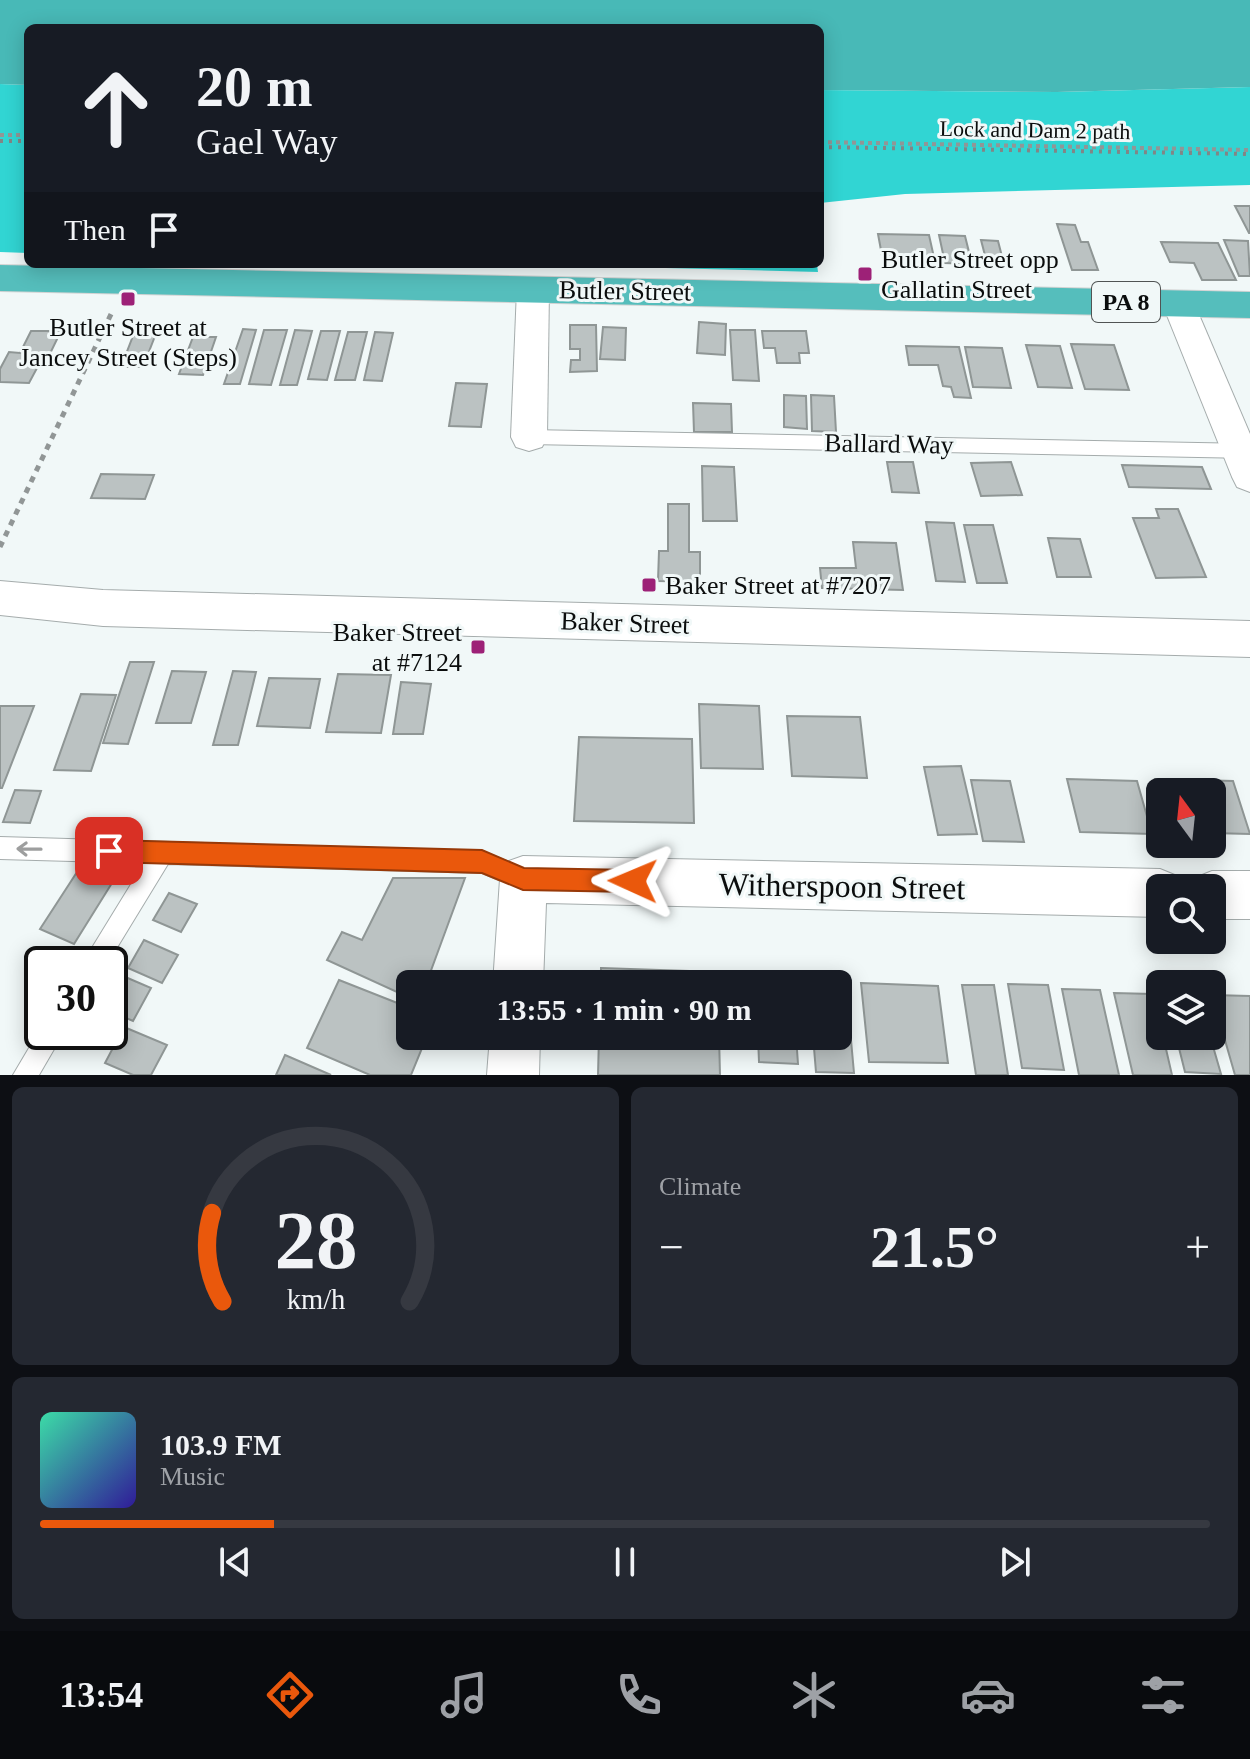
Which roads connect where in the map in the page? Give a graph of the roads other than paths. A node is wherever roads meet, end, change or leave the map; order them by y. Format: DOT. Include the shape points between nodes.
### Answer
graph roads {
  1 [pos="0,278"];
  2 [pos="533,289"];
  3 [pos="1178,303"];
  4 [pos="1250,305"];
  5 [pos="529,437"];
  6 [pos="1246,460"];
  7 [pos="0,598"];
  8 [pos="1250,639"];
  9 [pos="0,848"];
  10 [pos="163,852"];
  11 [pos="523,879"];
  12 [pos="1146,893"];
  13 [pos="1226,895"];
  14 [pos="1250,895"];
  15 [pos="105,946"];
  16 [pos="519,970"];
  17 [pos="41,1050"];
  18 [pos="514,1050"];
  19 [pos="25,1075"];
  20 [pos="513,1075"];
  1 -- 2 [label="highway, Butler Street / PA 8"];
  2 -- 3 [label="highway, Butler Street / PA 8"];
  2 -- 5 [label="street"];
  3 -- 4 [label="highway, Butler Street / PA 8"];
  3 -- 6 [label="street"];
  5 -- 6 [label="lane, Ballard Way"];
  7 -- 8 [label="street, Baker Street" via="103,608"];
  10 -- 9 [label="lane, one-way"];
  10 -- 11 [label="lane" via="482,862"];
  10 -- 15 [label="lane"];
  11 -- 12 [label="street, Witherspoon Street"];
  11 -- 16 [label="street"];
  13 -- 14 [label="street"];
  17 -- 19 [label="lane"];
  18 -- 20 [label="street"];
}
